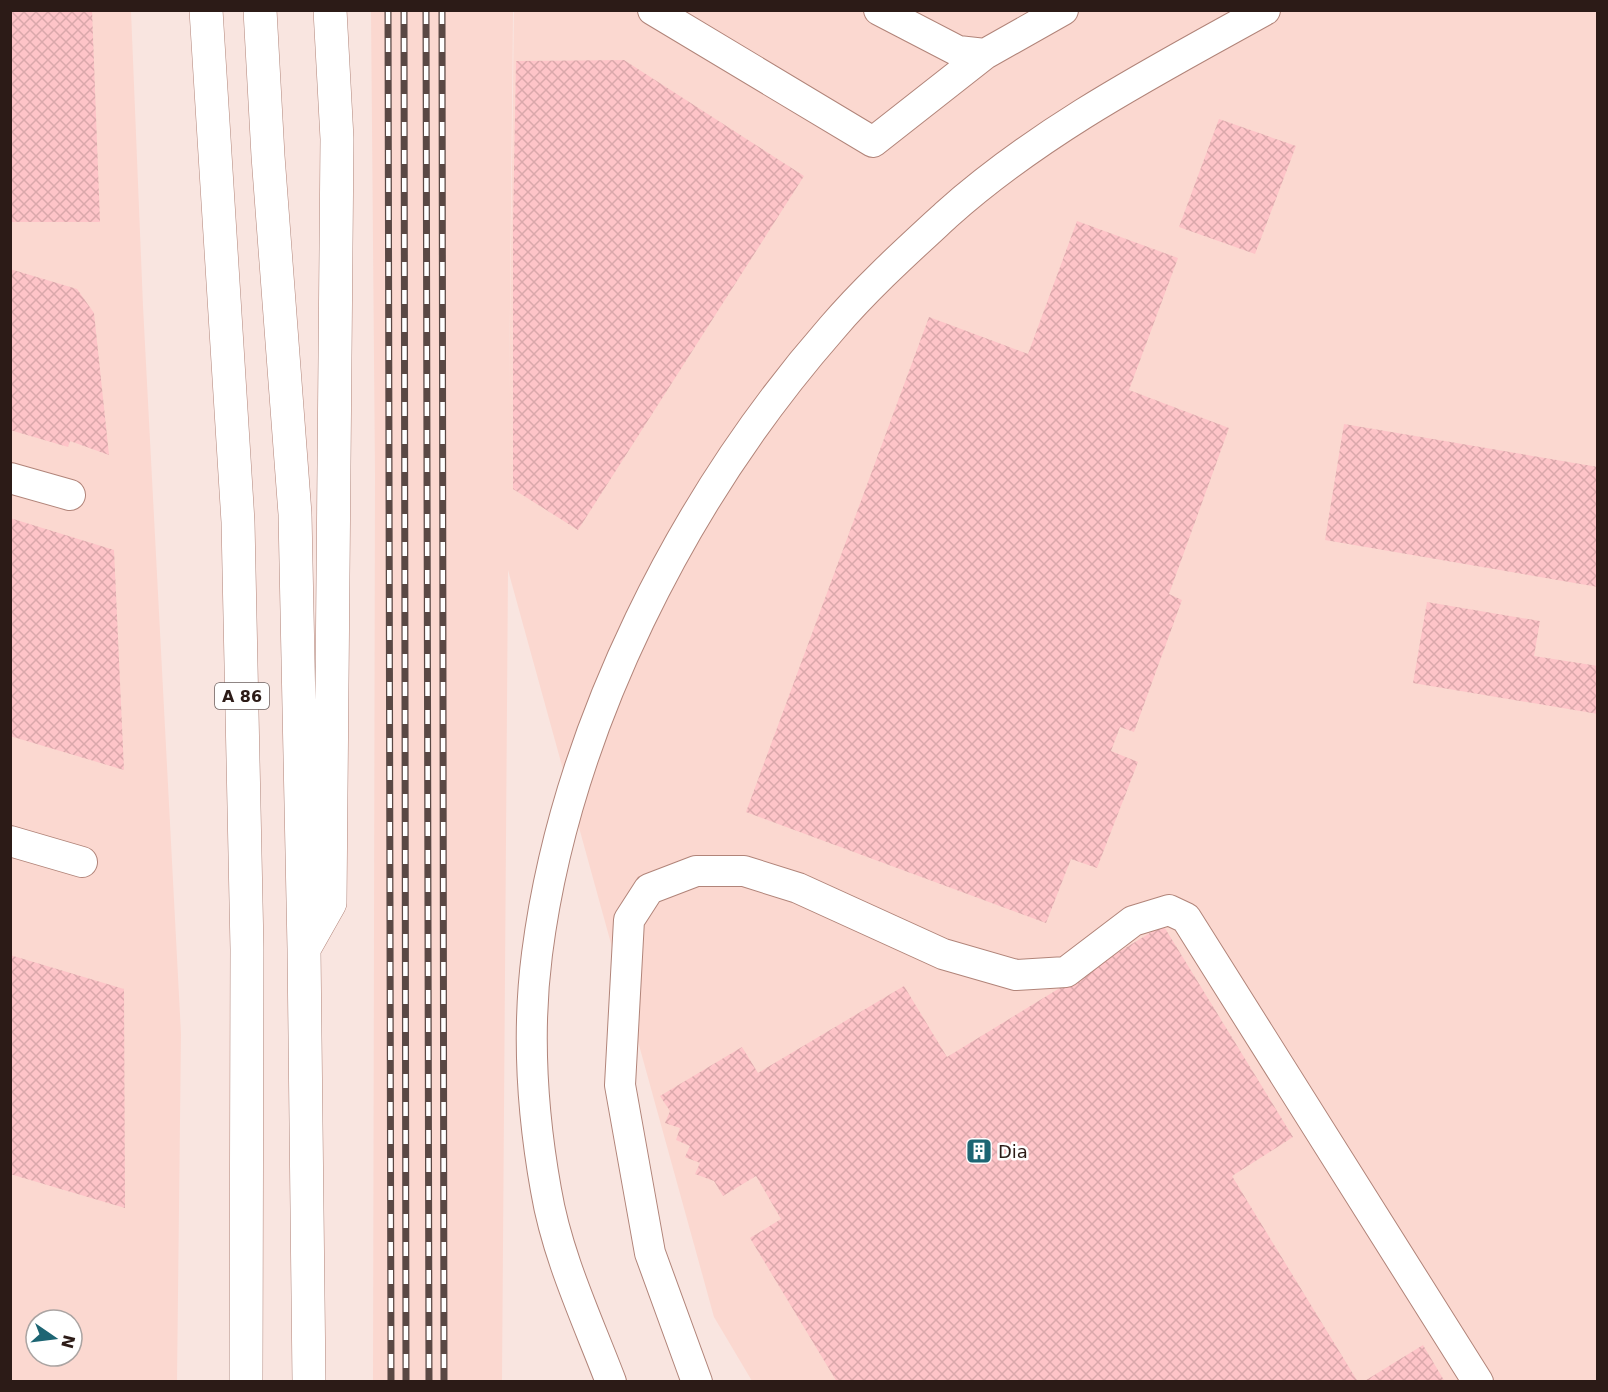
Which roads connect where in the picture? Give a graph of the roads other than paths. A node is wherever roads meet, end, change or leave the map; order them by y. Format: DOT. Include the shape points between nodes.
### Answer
graph roads {
  1 [pos="206,10"];
  2 [pos="260,10"];
  3 [pos="330,10"];
  4 [pos="652,10"];
  5 [pos="879,10"];
  6 [pos="1063,10"];
  7 [pos="1265,10"];
  8 [pos="985,54"];
  9 [pos="10,478"];
  10 [pos="70,495"];
  11 [pos="10,841"];
  12 [pos="82,861"];
  13 [pos="304,949"];
  14 [pos="246,1382"];
  15 [pos="309,1382"];
  16 [pos="611,1382"];
  17 [pos="697,1382"];
  18 [pos="1478,1382"];
  1 -- 14 [label="highway, A 86" via="238,522 247,949"];
  2 -- 13 [label="highway" via="295,514"];
  3 -- 13 [label="highway" via="337,151 330,903"];
  4 -- 8 [label="lane" via="873,142"];
  5 -- 8 [label="lane" via="958,51"];
  6 -- 8 [label="lane"];
  7 -- 16 [label="lane" via="1134,82 1013,162 948,213 833,326 731,460 689,528 627,648 592,734 555,853 536,957 533,1004 533,1079 547,1196 563,1253"];
  9 -- 10 [label="lane"];
  11 -- 12 [label="lane"];
  13 -- 15 [label="highway"];
  17 -- 18 [label="lane" via="650,1253 620,1085 629,920 650,889 696,872 744,871 798,888 943,954 1016,975 1066,972 1133,921 1168,910 1186,918"];
}
